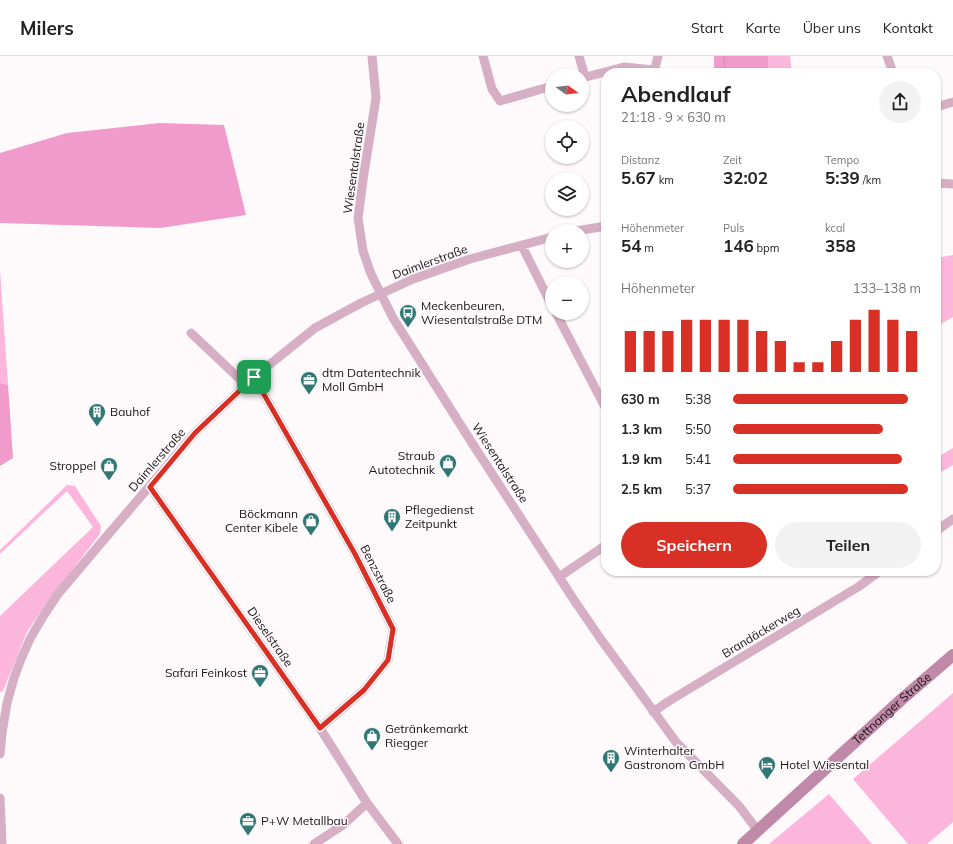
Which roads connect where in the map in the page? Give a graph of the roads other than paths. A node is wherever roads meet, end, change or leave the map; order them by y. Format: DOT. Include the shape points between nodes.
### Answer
graph roads {
  1 [pos="372,56"];
  2 [pos="483,56"];
  3 [pos="579,56"];
  4 [pos="658,56"];
  5 [pos="887,56"];
  6 [pos="581,68"];
  7 [pos="620,68"];
  8 [pos="632,68"];
  9 [pos="655,68"];
  10 [pos="891,68"];
  11 [pos="601,73"];
  12 [pos="589,76"];
  13 [pos="545,88"];
  14 [pos="953,102"];
  15 [pos="941,106"];
  16 [pos="941,184"];
  17 [pos="953,184"];
  18 [pos="601,227"];
  19 [pos="589,229"];
  20 [pos="545,239"];
  21 [pos="522,246"];
  22 [pos="545,293"];
  23 [pos="381,294"];
  24 [pos="560,320"];
  25 [pos="191,333"];
  26 [pos="254,377"];
  27 [pos="246,385"];
  28 [pos="601,399"];
  29 [pos="150,487"];
  30 [pos="953,519"];
  31 [pos="941,527"];
  32 [pos="601,548"];
  33 [pos="874,576"];
  34 [pos="559,577"];
  35 [pos="953,655"];
  36 [pos="653,712"];
  37 [pos="320,728"];
  38 [pos="0,754"];
  39 [pos="0,798"];
  40 [pos="368,803"];
  41 [pos="758,831"];
  42 [pos="2,844"];
  43 [pos="314,844"];
  44 [pos="398,844"];
  45 [pos="743,844"];
  1 -- 23 [label="street, Wiesentalstraße" via="376,98 358,218 363,251"];
  2 -- 13 [label="street" via="492,89 500,101"];
  3 -- 6 [label="street"];
  4 -- 9 [label="street"];
  5 -- 10 [label="street"];
  7 -- 8 [label="street"];
  11 -- 12 [label="street"];
  14 -- 15 [label="street"];
  16 -- 17 [label="street"];
  18 -- 19 [label="street"];
  20 -- 21 [label="street, Daimlerstraße"];
  21 -- 22 [label="street"];
  21 -- 23 [label="street, Daimlerstraße" via="470,259"];
  23 -- 26 [label="street, Daimlerstraße" via="315,328"];
  23 -- 34 [label="street, Wiesentalstraße" via="393,318"];
  24 -- 28 [label="street"];
  25 -- 27 [label="street"];
  26 -- 27 [label="street, Daimlerstraße"];
  26 -- 37 [label="street, Benzstraße" via="355,554 393,629 388,660 364,690"];
  27 -- 29 [label="street, Daimlerstraße" via="195,433"];
  29 -- 37 [label="street, Dieselstraße"];
  29 -- 38 [label="street, Daimlerstraße" via="58,594 31,636 7,703"];
  30 -- 31 [label="street"];
  32 -- 34 [label="street"];
  33 -- 36 [label="street, Brandäckerweg" via="858,588"];
  34 -- 36 [label="street, Wiesentalstraße"];
  35 -- 41 [label="main road, Tettnanger Straße"];
  36 -- 41 [label="street, Wiesentalstraße" via="676,742 739,806"];
  37 -- 40 [label="street, Dieselstraße"];
  39 -- 42 [label="street"];
  40 -- 43 [label="street" via="343,825"];
  40 -- 44 [label="street, Dieselstraße"];
  41 -- 45 [label="main road, Tettnanger Straße"];
}
